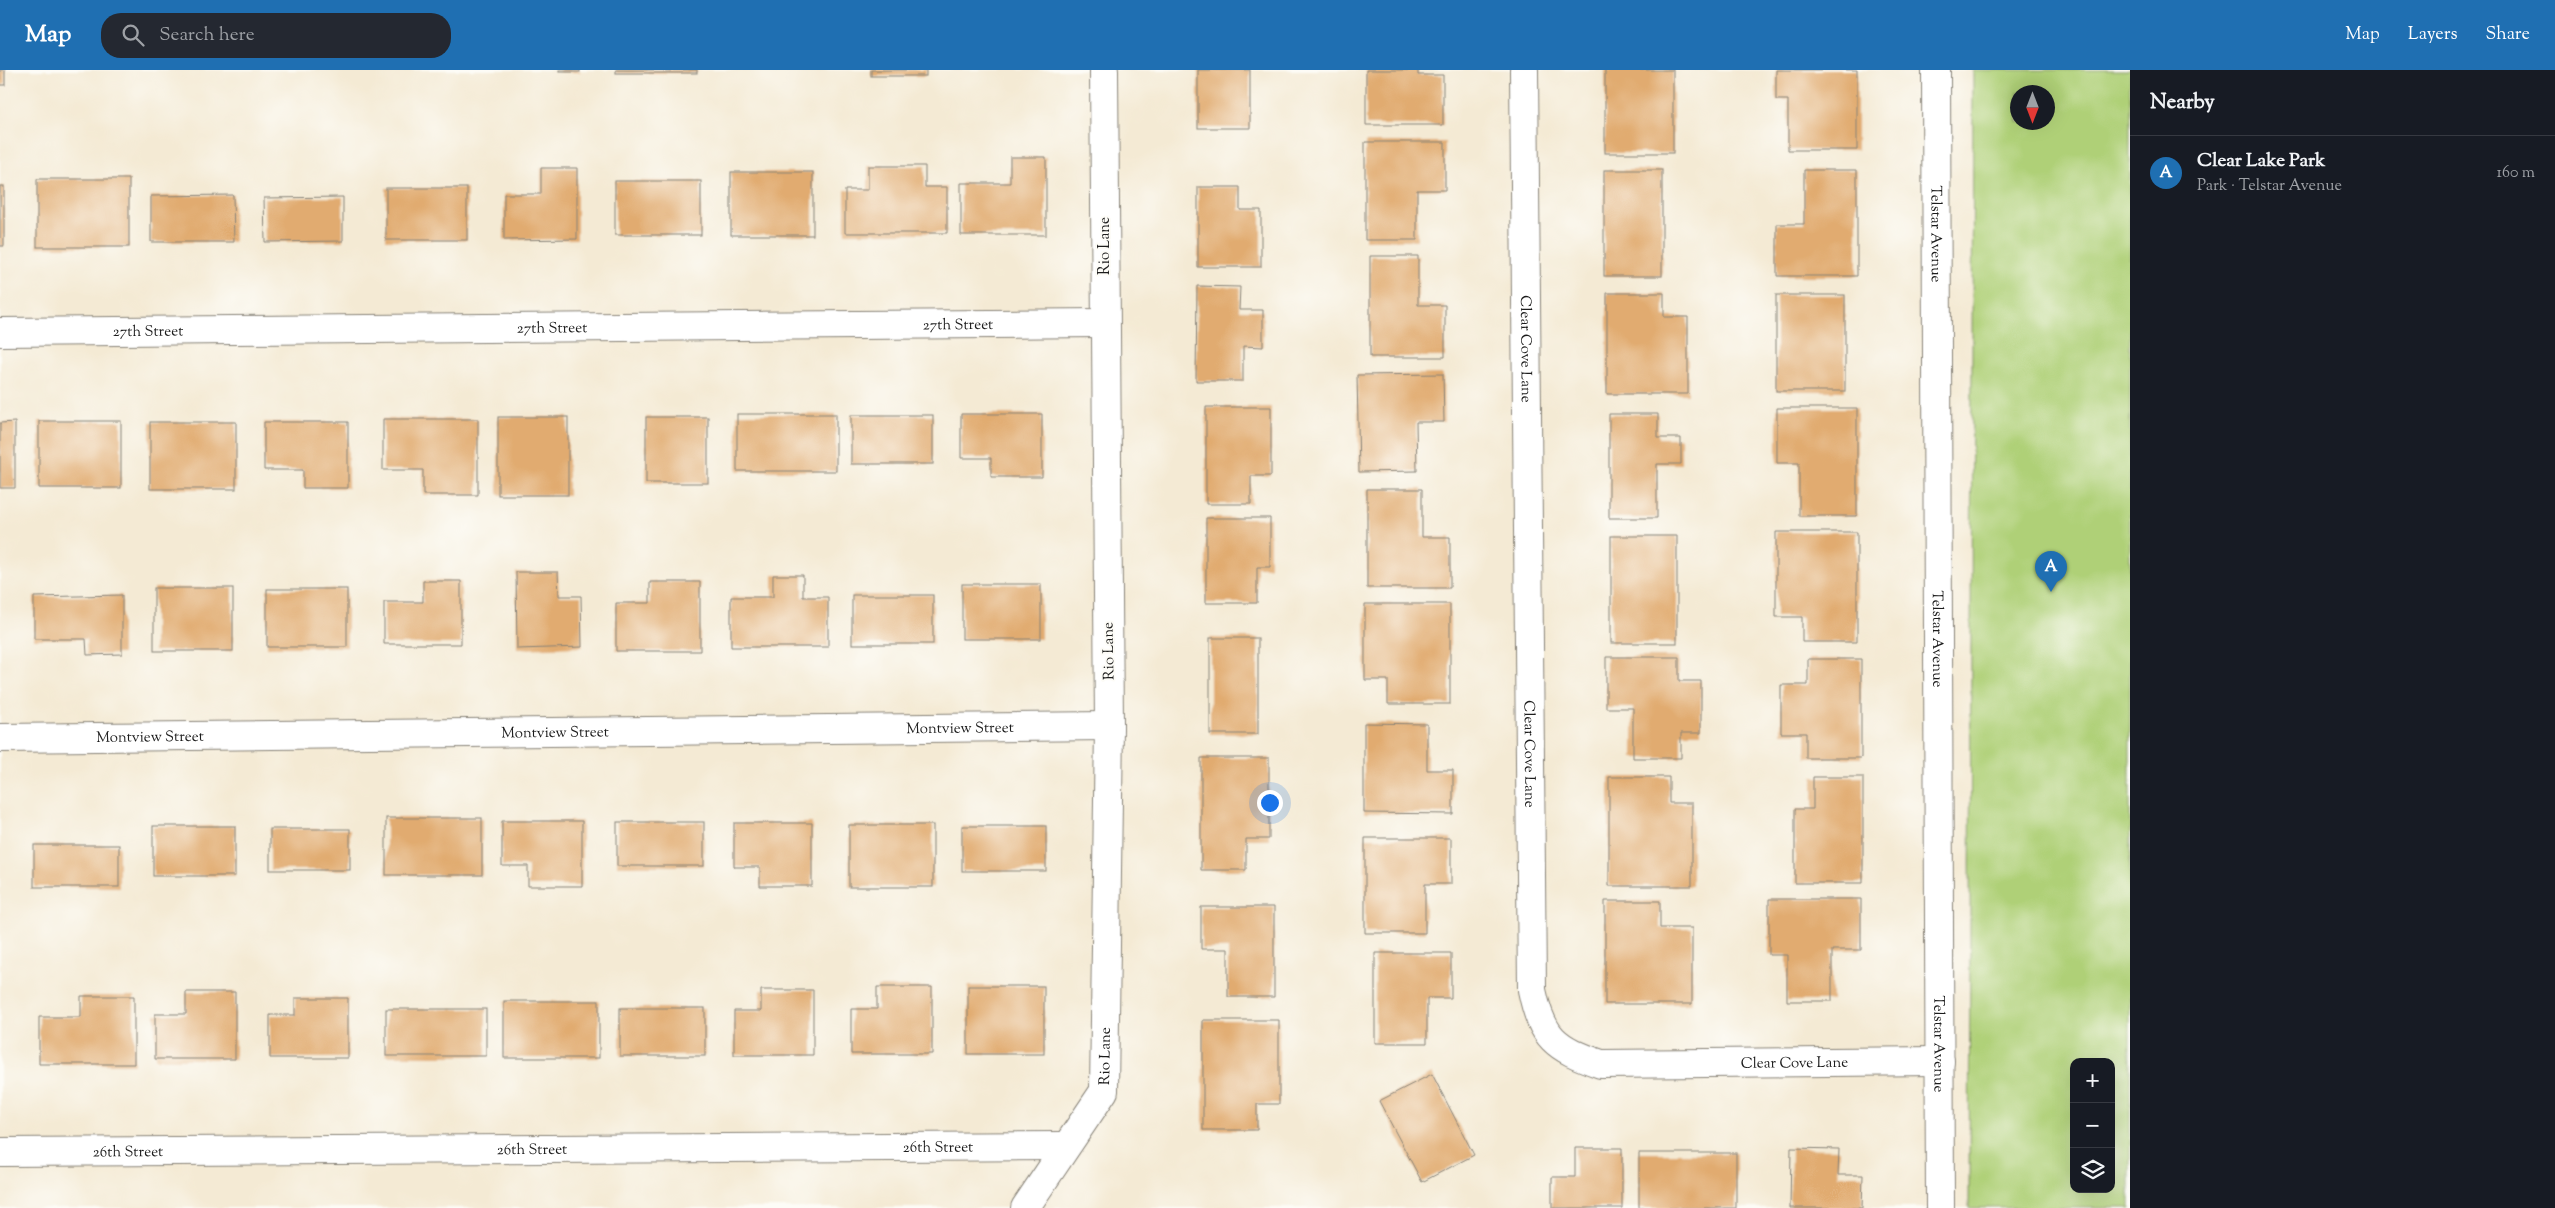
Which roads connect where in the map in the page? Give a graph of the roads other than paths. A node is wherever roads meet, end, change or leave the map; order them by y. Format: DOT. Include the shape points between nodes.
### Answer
graph roads {
  1 [pos="1104,70"];
  2 [pos="1524,70"];
  3 [pos="1936,70"];
  4 [pos="1104,323"];
  5 [pos="0,332"];
  6 [pos="1109,726"];
  7 [pos="0,738"];
  8 [pos="1940,1062"];
  9 [pos="1066,1146"];
  10 [pos="0,1152"];
  11 [pos="1025,1208"];
  12 [pos="1940,1208"];
  1 -- 4 [label="street, Rio Lane"];
  2 -- 8 [label="street, Clear Cove Lane" via="1532,990 1537,1016 1552,1040 1573,1054 1601,1064"];
  3 -- 8 [label="street, Telstar Avenue"];
  4 -- 5 [label="street, 27th Street"];
  4 -- 6 [label="street, Rio Lane"];
  6 -- 7 [label="street, Montview Street"];
  6 -- 9 [label="street, Rio Lane" via="1104,1091"];
  8 -- 12 [label="street, Telstar Avenue"];
  9 -- 10 [label="street, 26th Street"];
  9 -- 11 [label="street, Rio Lane"];
}
